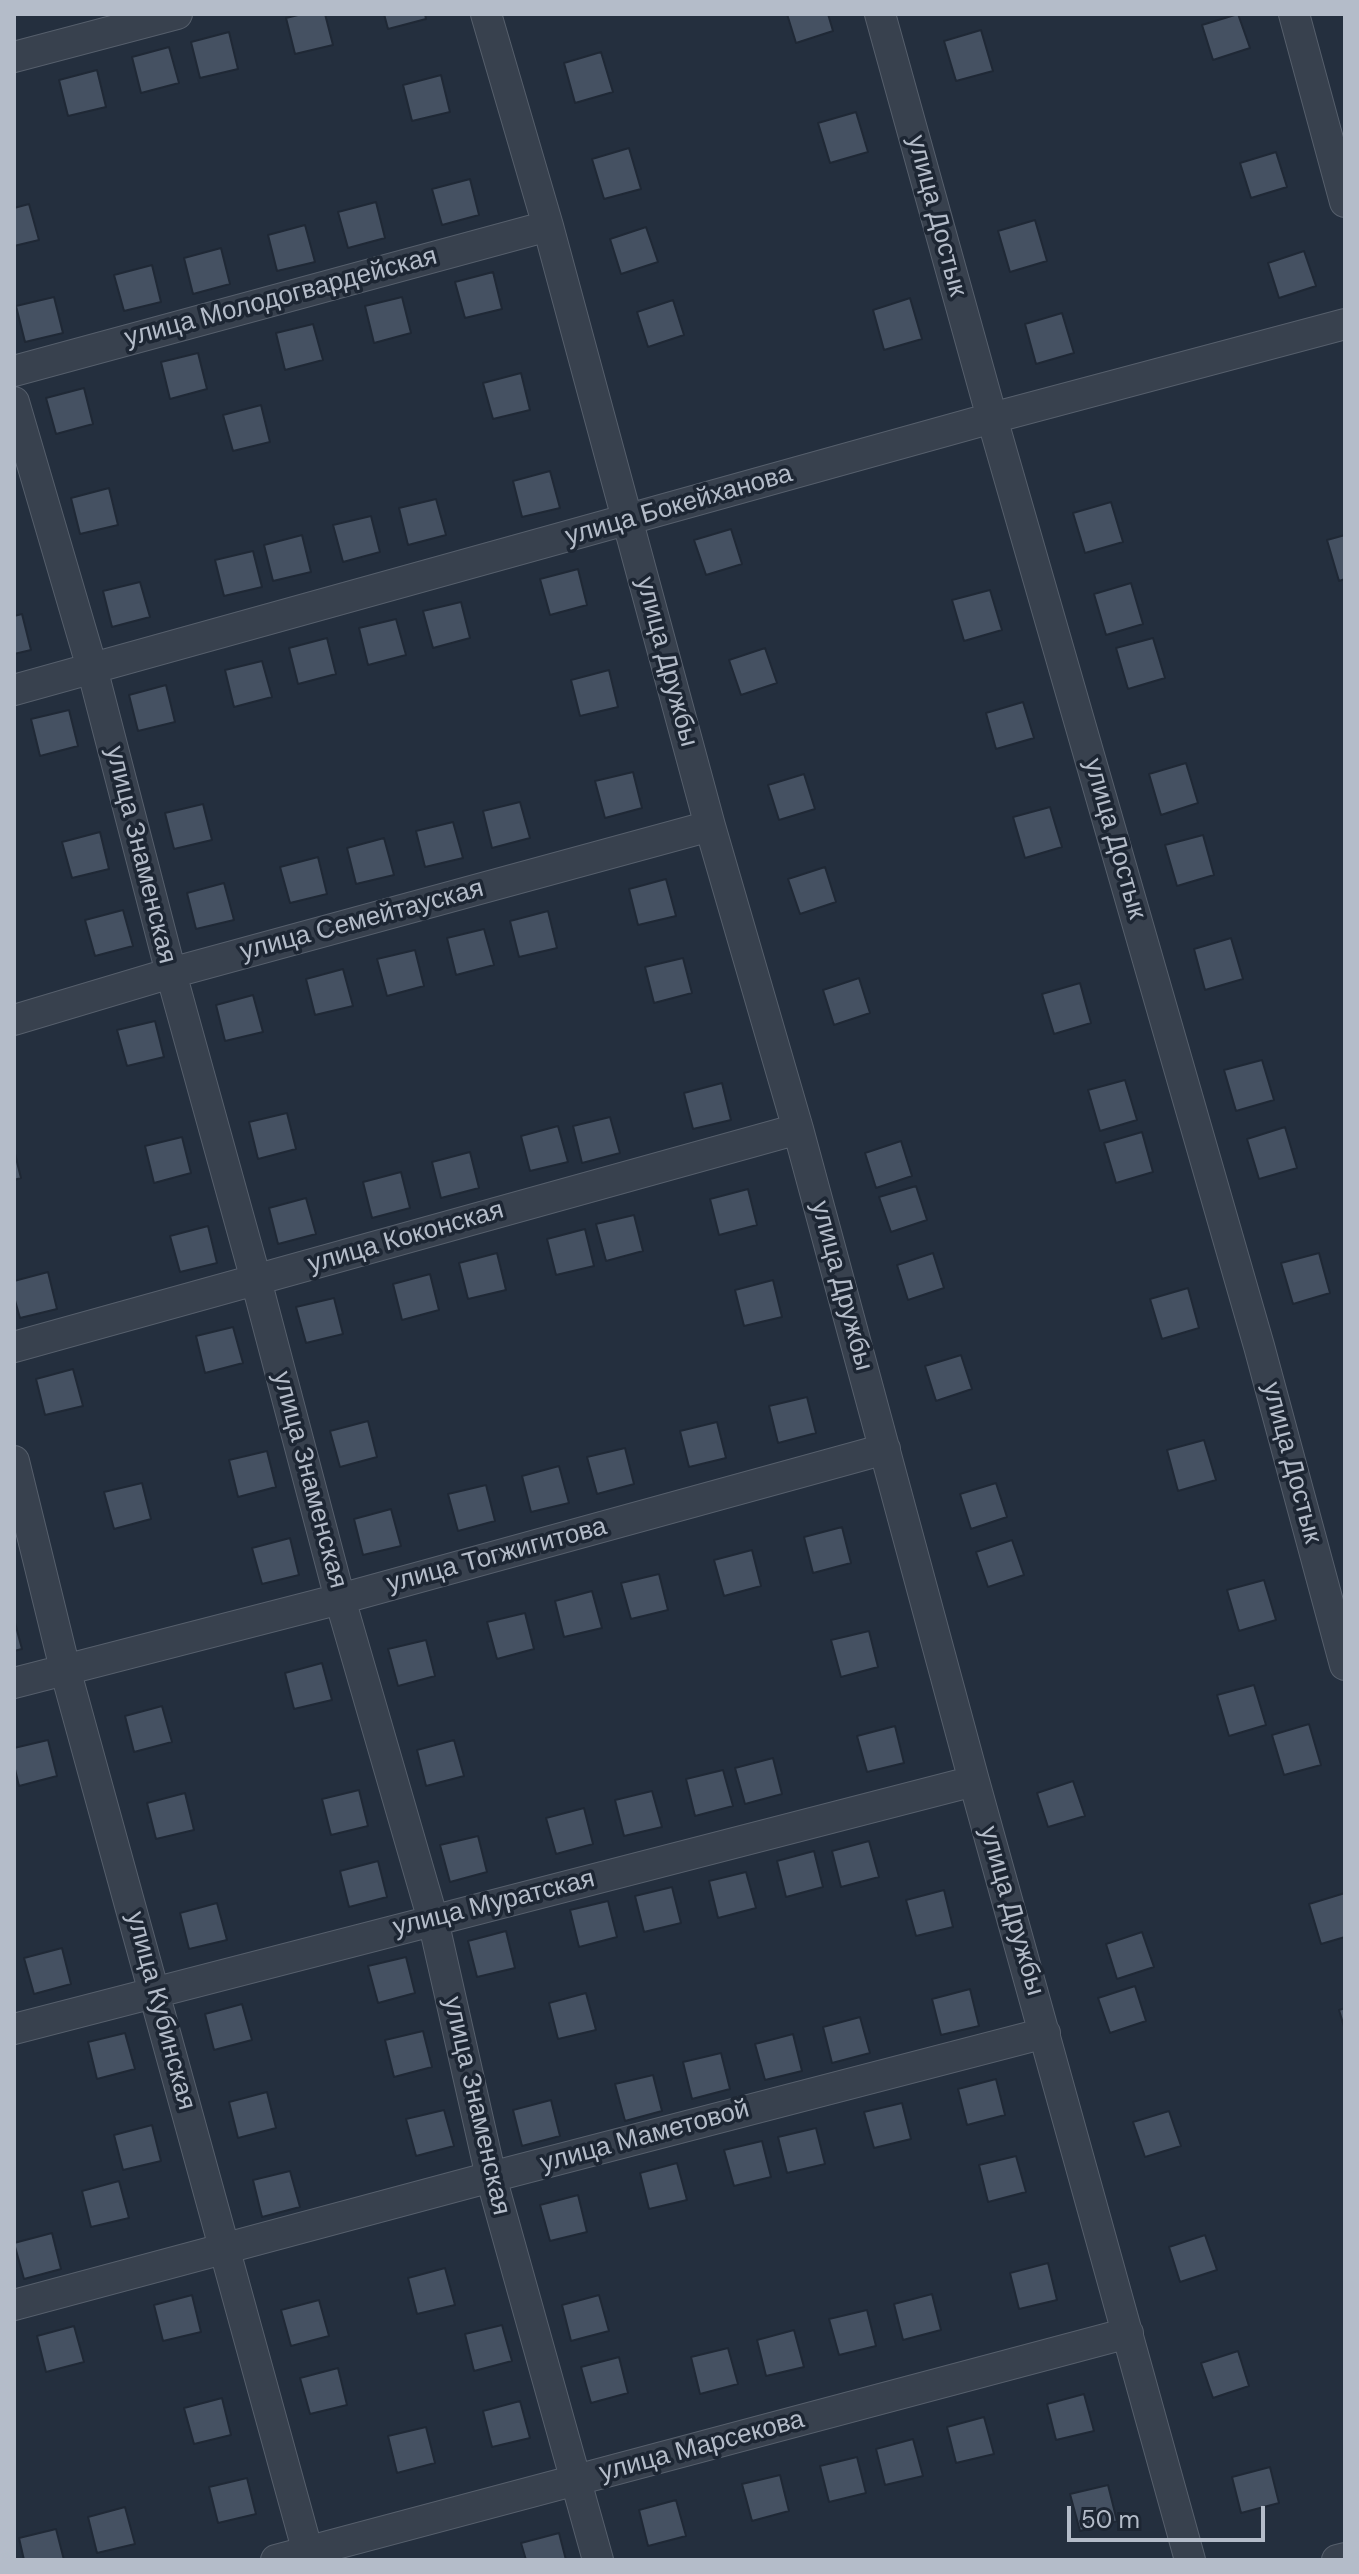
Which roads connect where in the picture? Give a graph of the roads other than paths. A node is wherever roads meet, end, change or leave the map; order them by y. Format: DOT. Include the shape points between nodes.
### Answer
graph roads {
  1 [pos="177,14"];
  2 [pos="486,14"];
  3 [pos="880,14"];
  4 [pos="1294,14"];
  5 [pos="14,57"];
  6 [pos="1345,202"];
  7 [pos="548,226"];
  8 [pos="1345,324"];
  9 [pos="14,371"];
  10 [pos="14,402"];
  11 [pos="992,418"];
  12 [pos="628,521"];
  13 [pos="92,668"];
  14 [pos="14,690"];
  15 [pos="710,826"];
  16 [pos="171,973"];
  17 [pos="14,1020"];
  18 [pos="798,1129"];
  19 [pos="256,1280"];
  20 [pos="14,1347"];
  21 [pos="885,1449"];
  22 [pos="14,1461"];
  23 [pos="340,1599"];
  24 [pos="1345,1665"];
  25 [pos="65,1669"];
  26 [pos="14,1683"];
  27 [pos="974,1781"];
  28 [pos="433,1920"];
  29 [pos="156,1994"];
  30 [pos="14,2029"];
  31 [pos="1045,2033"];
  32 [pos="491,2177"];
  33 [pos="226,2250"];
  34 [pos="14,2305"];
  35 [pos="1128,2333"];
  36 [pos="577,2480"];
  37 [pos="308,2556"];
  38 [pos="1345,2558"];
  39 [pos="276,2560"];
  40 [pos="598,2560"];
  41 [pos="1190,2560"];
  42 [pos="1337,2560"];
  1 -- 5 [label="street"];
  2 -- 7 [label="street, улица Дружбы"];
  3 -- 11 [label="street, улица Достык"];
  4 -- 6 [label="street"];
  7 -- 9 [label="street, улица Молодогвардейская"];
  7 -- 12 [label="street, улица Дружбы"];
  8 -- 11 [label="street, улица Бокейханова"];
  10 -- 13 [label="street, улица Знаменская"];
  11 -- 12 [label="street, улица Бокейханова"];
  11 -- 24 [label="street, улица Достык" via="1259,1346"];
  12 -- 13 [label="street, улица Бокейханова"];
  12 -- 15 [label="street, улица Дружбы"];
  13 -- 14 [label="street, улица Бокейханова"];
  13 -- 16 [label="street, улица Знаменская"];
  15 -- 16 [label="street, улица Семейтауская"];
  15 -- 18 [label="street, улица Дружбы"];
  16 -- 17 [label="street, улица Семейтауская"];
  16 -- 19 [label="street, улица Знаменская"];
  18 -- 19 [label="street, улица Коконская"];
  18 -- 21 [label="street, улица Дружбы"];
  19 -- 20 [label="street, улица Коконская"];
  19 -- 23 [label="street, улица Знаменская"];
  21 -- 23 [label="street, улица Тогжигитова"];
  21 -- 27 [label="street, улица Дружбы"];
  22 -- 25 [label="street, улица Кубинская"];
  23 -- 25 [label="street, улица Тогжигитова"];
  23 -- 28 [label="street, улица Знаменская"];
  25 -- 26 [label="street, улица Тогжигитова"];
  25 -- 29 [label="street, улица Кубинская"];
  27 -- 28 [label="street, улица Муратская"];
  27 -- 31 [label="street, улица Дружбы"];
  28 -- 29 [label="street, улица Муратская"];
  28 -- 32 [label="street, улица Знаменская"];
  29 -- 30 [label="street, улица Муратская"];
  29 -- 33 [label="street, улица Кубинская"];
  31 -- 32 [label="street, улица Маметовой"];
  31 -- 35 [label="street, улица Дружбы"];
  32 -- 33 [label="street, улица Маметовой"];
  32 -- 36 [label="street, улица Знаменская"];
  33 -- 34 [label="street, улица Маметовой"];
  33 -- 37 [label="street, улица Кубинская"];
  35 -- 36 [label="street, улица Марсекова"];
  35 -- 41 [label="street, улица Дружбы"];
  36 -- 37 [label="street, улица Марсекова"];
  36 -- 40 [label="street, улица Знаменская"];
  37 -- 39 [label="street, улица Марсекова"];
  38 -- 42 [label="street"];
}
